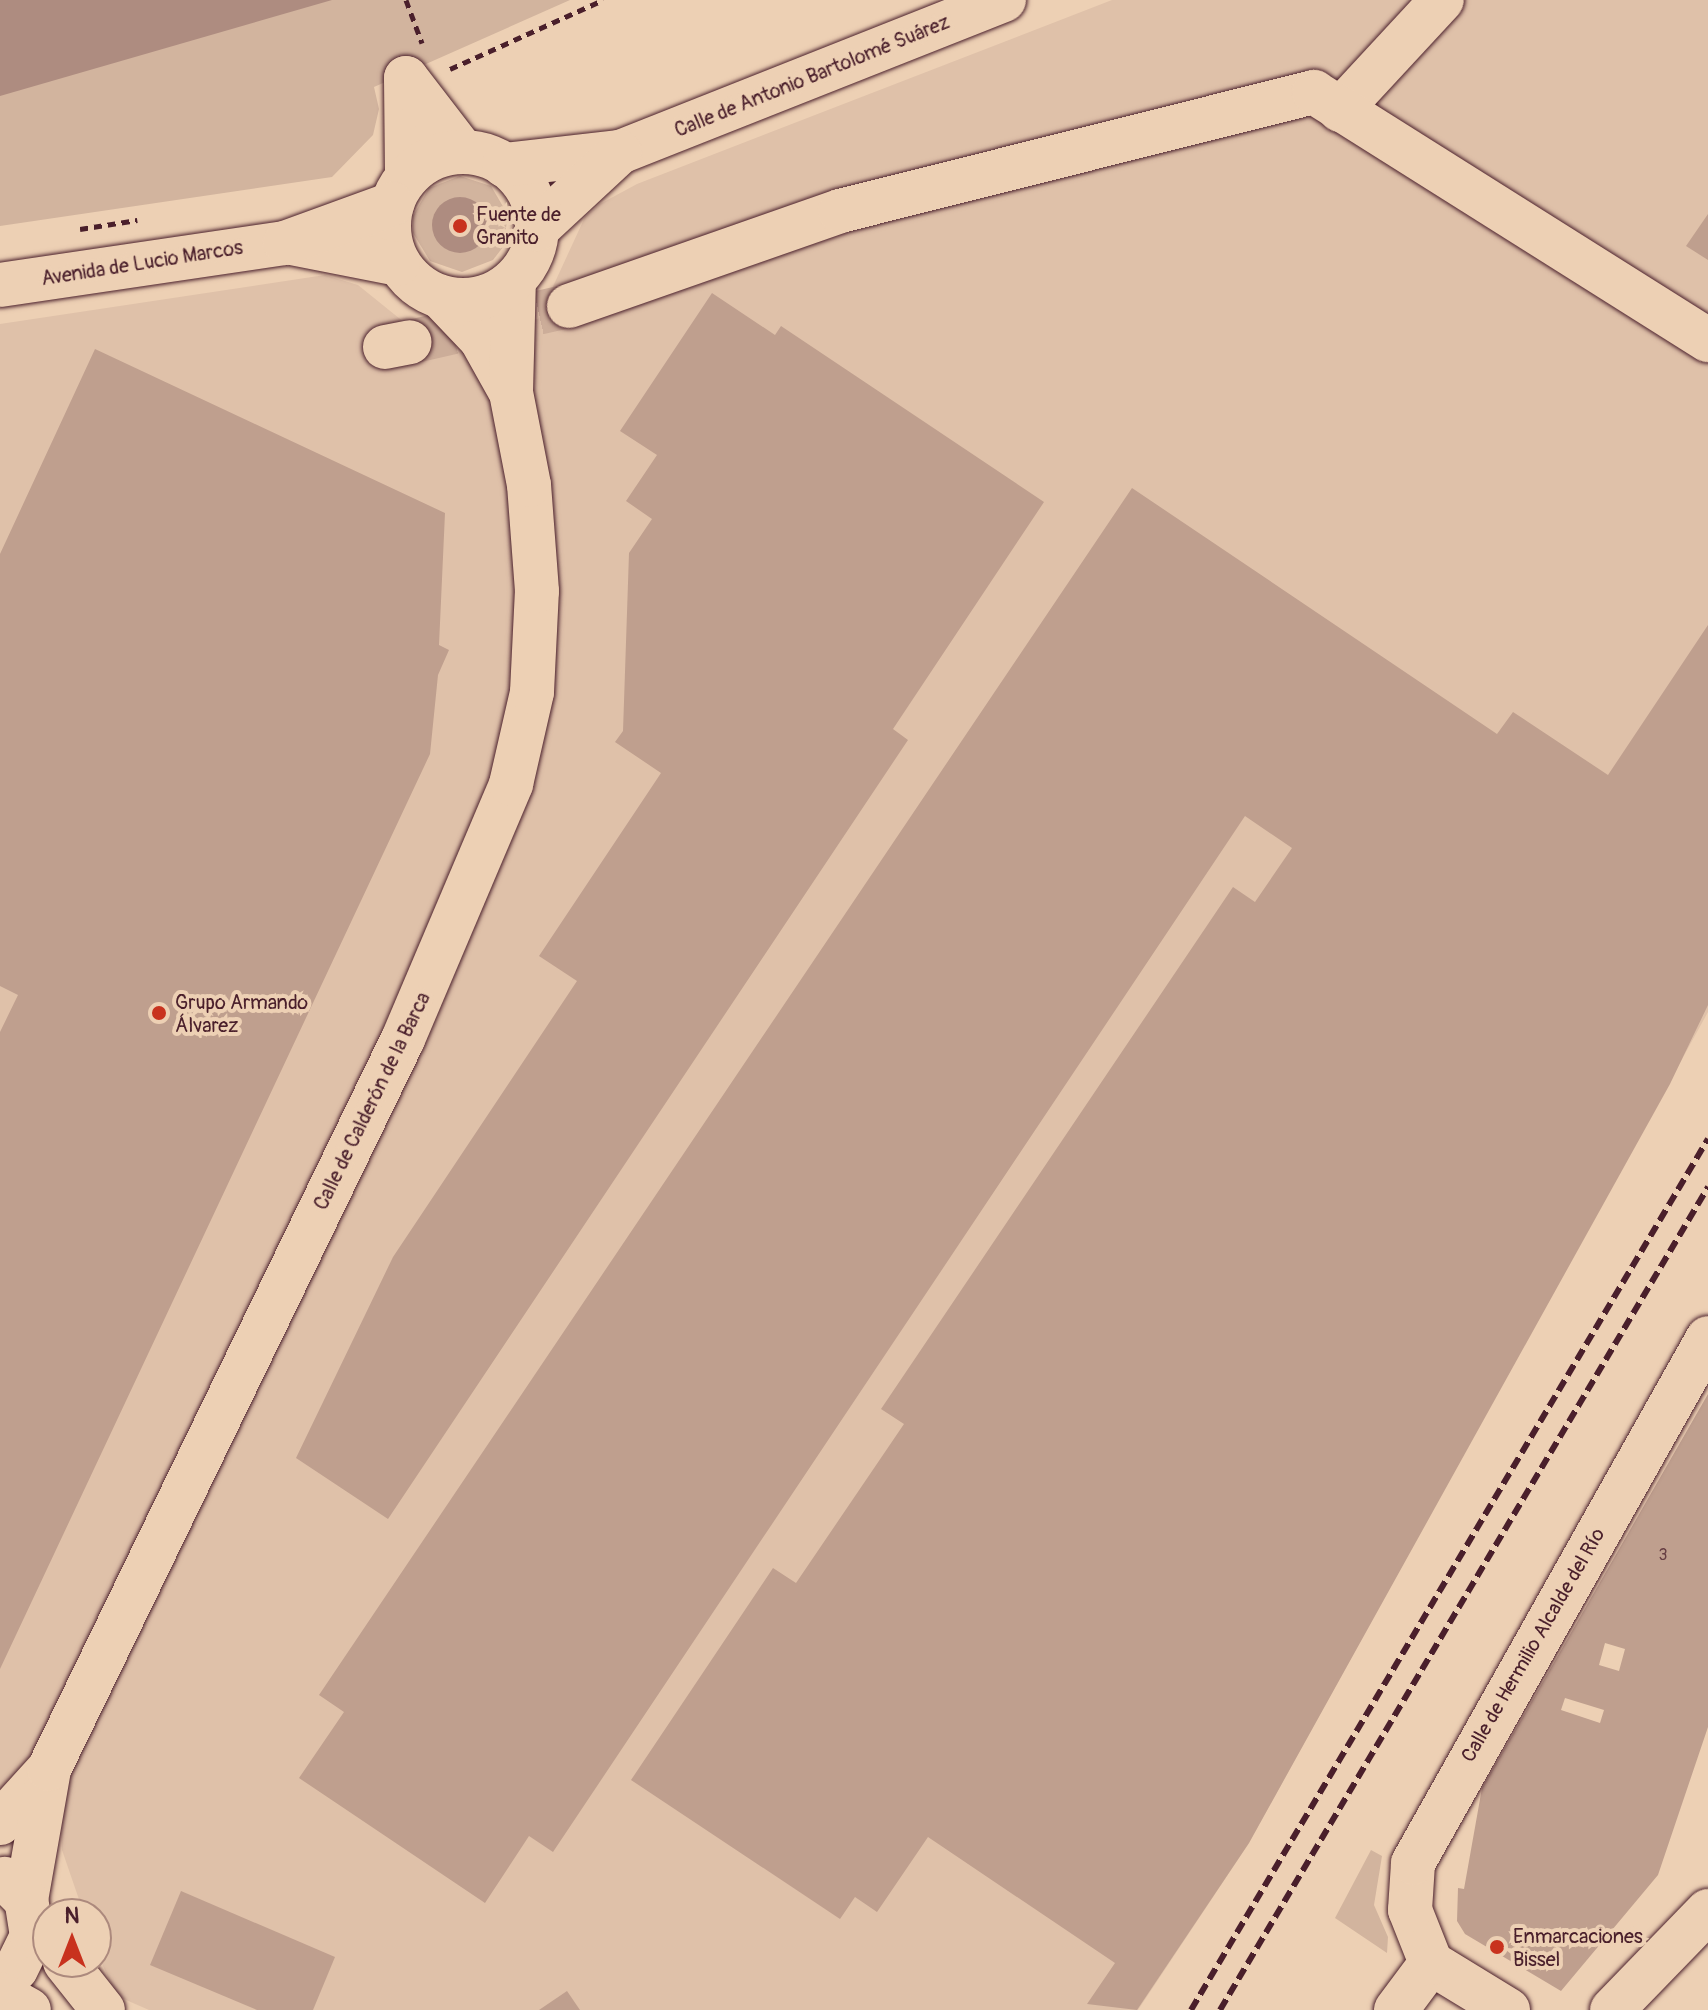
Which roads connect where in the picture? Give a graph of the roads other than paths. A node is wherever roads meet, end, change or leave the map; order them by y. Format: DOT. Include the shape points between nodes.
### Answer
graph roads {
  1 [pos="1004,0"];
  2 [pos="1442,0"];
  3 [pos="1340,110"];
  4 [pos="463,152"];
  5 [pos="620,152"];
  6 [pos="504,165"];
  7 [pos="399,190"];
  8 [pos="537,229"];
  9 [pos="285,243"];
  10 [pos="398,264"];
  11 [pos="514,281"];
  12 [pos="0,285"];
  13 [pos="442,298"];
  14 [pos="569,306"];
  15 [pos="1708,340"];
  16 [pos="511,392"];
  17 [pos="1708,1338"];
  18 [pos="49,1769"];
  19 [pos="0,1823"];
  20 [pos="26,1908"];
  21 [pos="1708,1911"];
  22 [pos="1431,1963"];
  23 [pos="78,1978"];
  24 [pos="0,1980"];
  25 [pos="0,1994"];
  26 [pos="29,2010"];
  27 [pos="103,2010"];
  28 [pos="1396,2010"];
  29 [pos="1508,2010"];
  30 [pos="1612,2010"];
  1 -- 5 [label="main road, Calle de Antonio Bartolomé Suárez"];
  2 -- 3 [label="main road"];
  3 -- 14 [label="main road" via="1314,92 870,203"];
  3 -- 15 [label="main road"];
  4 -- 6 [label="main road" via="489,154"];
  4 -- 7 [label="main road" via="442,155"];
  4 -- 7 [label="main road" via="419,72"];
  5 -- 6 [label="main road, Calle de Antonio Bartolomé Suárez"];
  5 -- 8 [label="main road, Calle de Antonio Bartolomé Suárez"];
  6 -- 8 [label="main road" via="529,193"];
  7 -- 9 [label="main road, Avenida de Lucio Marcos"];
  7 -- 10 [label="main road" via="389,235"];
  8 -- 11 [label="main road" via="531,256"];
  9 -- 10 [label="main road, Avenida de Lucio Marcos"];
  9 -- 12 [label="main road, Avenida de Lucio Marcos"];
  10 -- 13 [label="main road" via="425,290"];
  11 -- 13 [label="main road" via="481,298"];
  11 -- 16 [label="main road, Calle de Calderón de la Barca"];
  13 -- 16 [label="main road, Calle de Calderón de la Barca" via="481,339"];
  16 -- 18 [label="main road, Calle de Calderón de la Barca" via="529,485 537,591 532,692 511,784 403,1039"];
  17 -- 22 [label="main road, Calle de Hermilio Alcalde del Río" via="1413,1863 1410,1910"];
  18 -- 19 [label="main road, Calle de Calderón de la Barca"];
  18 -- 20 [label="main road, Calle de Calderón de la Barca"];
  20 -- 24 [label="main road, Calle de Calderón de la Barca" via="27,1954"];
  21 -- 30 [label="main road"];
  22 -- 28 [label="main road"];
  22 -- 29 [label="main road"];
  23 -- 27 [label="main road"];
  25 -- 26 [label="main road"];
}
